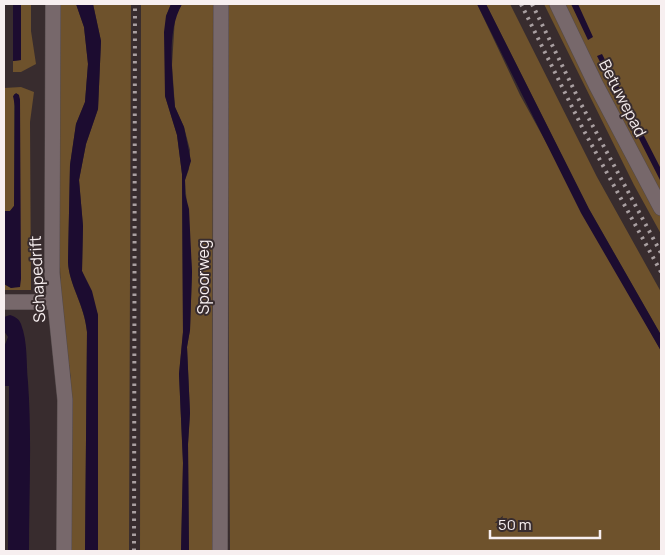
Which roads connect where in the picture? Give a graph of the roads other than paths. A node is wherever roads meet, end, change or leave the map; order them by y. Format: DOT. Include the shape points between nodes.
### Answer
graph roads {
  1 [pos="53,4"];
  2 [pos="221,4"];
  3 [pos="557,4"];
  4 [pos="661,208"];
  5 [pos="4,302"];
  6 [pos="54,302"];
  7 [pos="64,551"];
  8 [pos="220,551"];
  1 -- 6 [label="street, Schapedrift"];
  2 -- 8 [label="street, Spoorweg"];
  3 -- 4 [label="street, Betuwepad"];
  5 -- 6 [label="street"];
  6 -- 7 [label="street, Schapedrift" via="65,400"];
}
